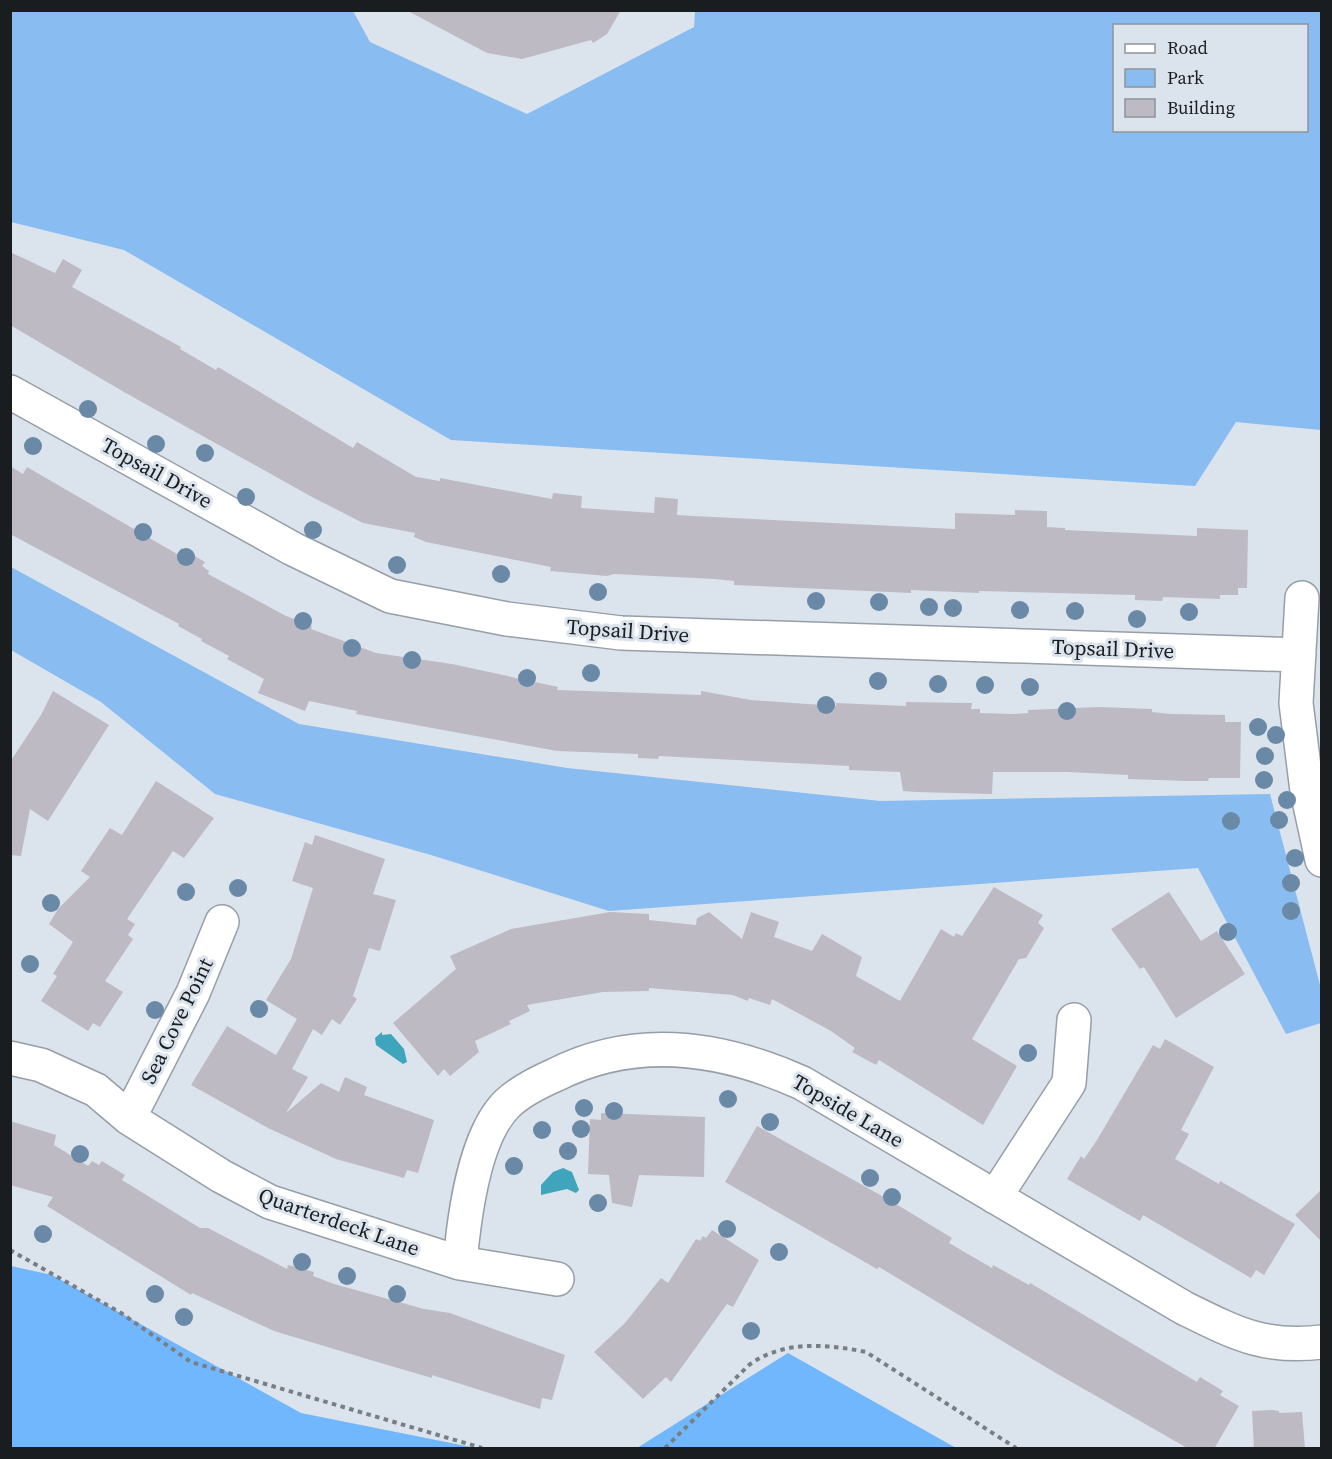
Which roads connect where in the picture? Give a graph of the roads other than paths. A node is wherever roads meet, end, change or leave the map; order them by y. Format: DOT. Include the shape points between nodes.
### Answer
graph roads {
  1 [pos="10,392"];
  2 [pos="1302,598"];
  3 [pos="1299,655"];
  4 [pos="1322,860"];
  5 [pos="222,922"];
  6 [pos="1074,1020"];
  7 [pos="10,1058"];
  8 [pos="129,1118"];
  9 [pos="995,1197"];
  10 [pos="460,1263"];
  11 [pos="557,1278"];
  12 [pos="1322,1342"];
  1 -- 3 [label="street, Topsail Drive" via="303,555 390,596 518,621 621,633"];
  2 -- 3 [label="street"];
  3 -- 4 [label="street" via="1296,703 1307,791"];
  5 -- 8 [label="street, Sea Cove Point" via="193,993"];
  6 -- 9 [label="street" via="1069,1083"];
  7 -- 8 [label="street, Quarterdeck Lane" via="41,1065 96,1090"];
  8 -- 10 [label="street, Quarterdeck Lane" via="270,1202"];
  9 -- 10 [label="street, Topside Lane" via="813,1089 771,1069 704,1051 635,1050 568,1068 507,1104 488,1132 465,1205"];
  9 -- 12 [label="street, Topside Lane" via="1184,1308 1239,1335 1290,1346"];
  10 -- 11 [label="street, Quarterdeck Lane"];
}
